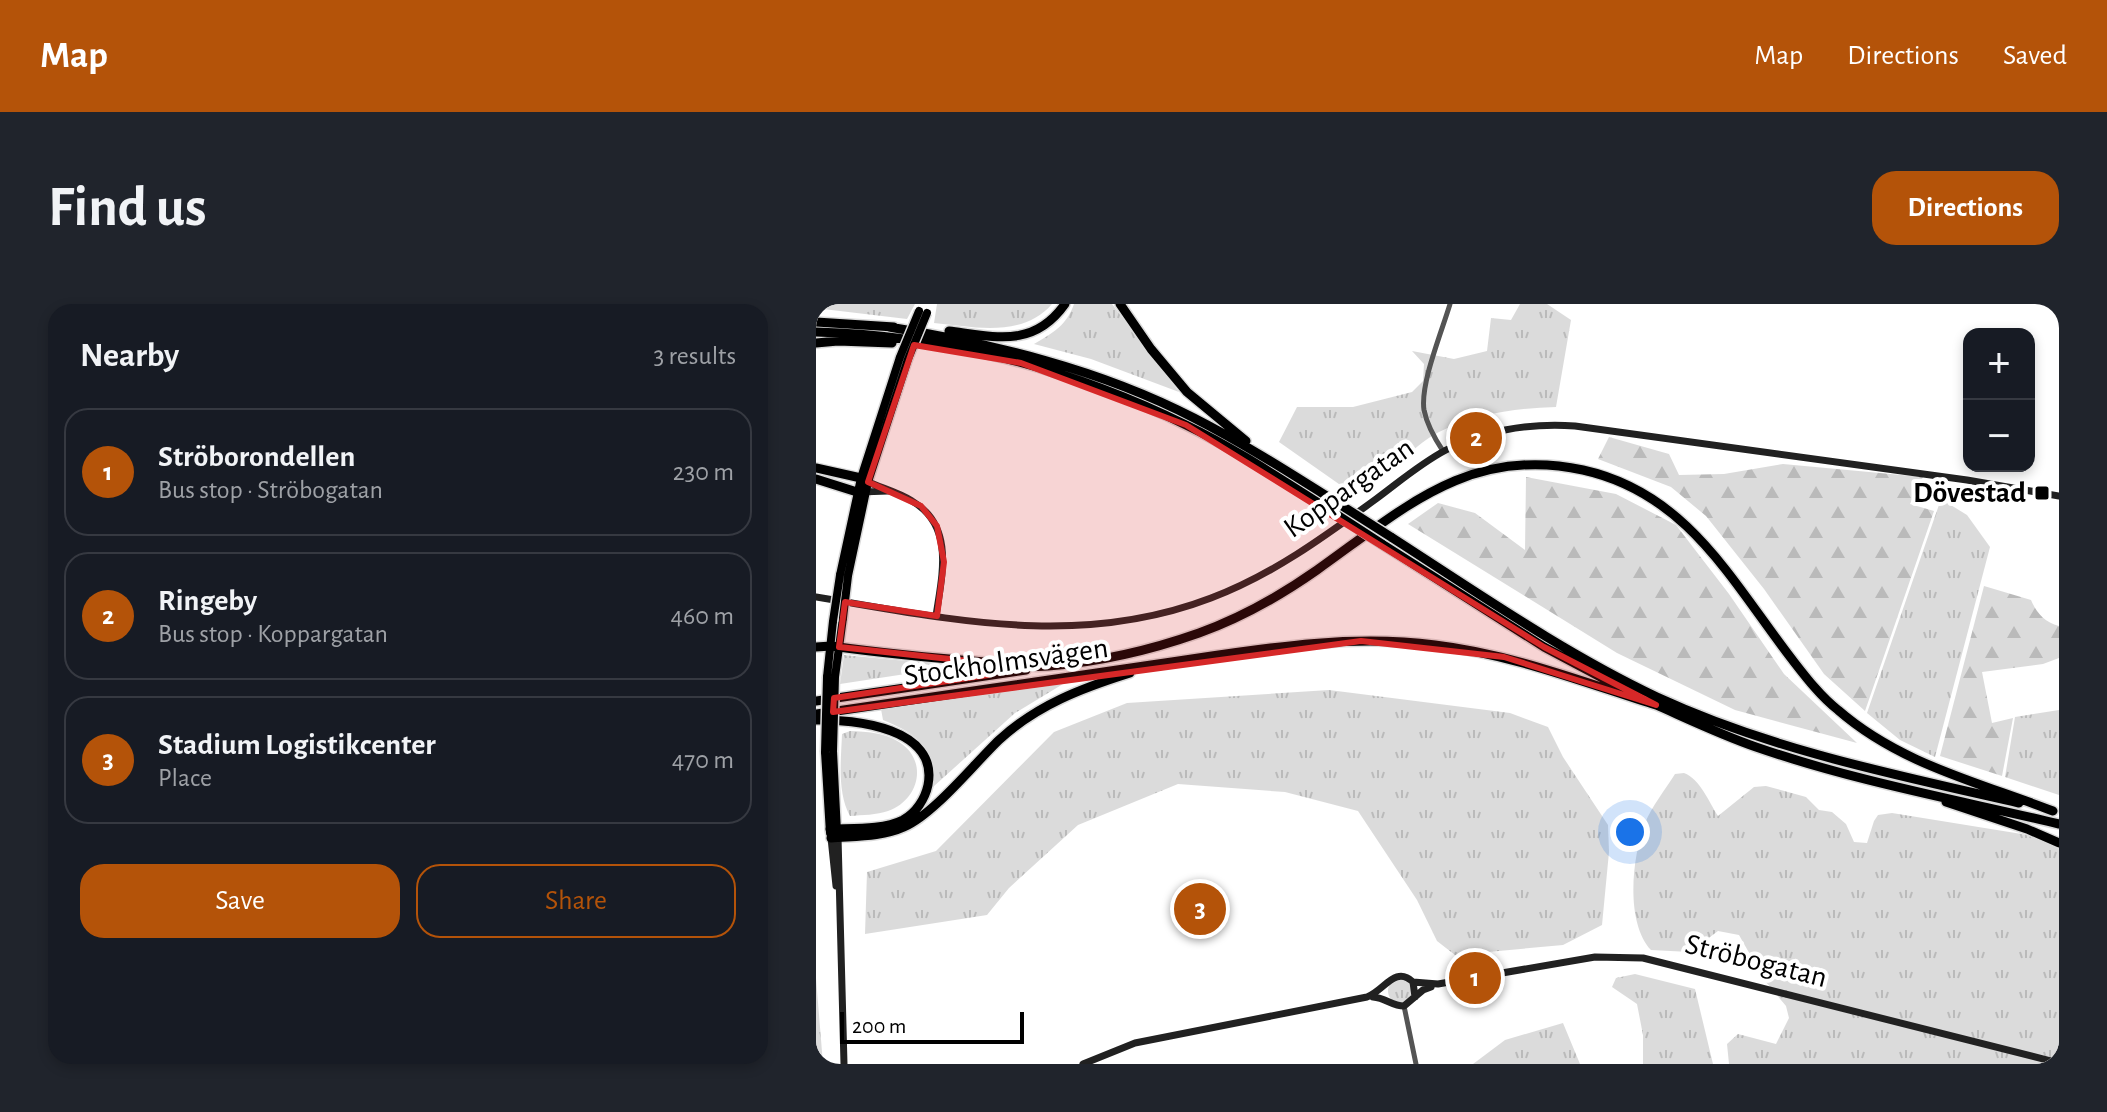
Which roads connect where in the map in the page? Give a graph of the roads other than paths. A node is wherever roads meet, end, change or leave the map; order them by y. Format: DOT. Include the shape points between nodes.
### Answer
graph roads {
  1 [pos="1065,304"];
  2 [pos="1120,304"];
  3 [pos="1450,304"];
  4 [pos="925,308"];
  5 [pos="816,322"];
  6 [pos="889,327"];
  7 [pos="816,332"];
  8 [pos="816,343"];
  9 [pos="947,347"];
  10 [pos="1443,451"];
  11 [pos="1270,460"];
  12 [pos="816,468"];
  13 [pos="816,479"];
  14 [pos="863,486"];
  15 [pos="2059,496"];
  16 [pos="1332,506"];
  17 [pos="1387,541"];
  18 [pos="816,597"];
  19 [pos="936,616"];
  20 [pos="816,647"];
  21 [pos="835,647"];
  22 [pos="1157,664"];
  23 [pos="1045,667"];
  24 [pos="816,701"];
  25 [pos="1656,705"];
  26 [pos="816,717"];
  27 [pos="1926,793"];
  28 [pos="2056,812"];
  29 [pos="2059,824"];
  30 [pos="834,833"];
  31 [pos="2059,843"];
  32 [pos="1413,982"];
  33 [pos="1438,984"];
  34 [pos="1385,986"];
  35 [pos="1367,997"];
  36 [pos="1415,997"];
  37 [pos="1387,999"];
  38 [pos="1404,1006"];
  39 [pos="2059,1063"];
  40 [pos="844,1064"];
  41 [pos="1083,1064"];
  42 [pos="1416,1064"];
  1 -- 6 [label="highway" via="1041,329 1011,337"];
  2 -- 11 [label="highway" via="1187,392"];
  3 -- 10 [label="street" via="1424,403 1429,427"];
  4 -- 14 [label="main road, bridge"];
  5 -- 6 [label="highway"];
  6 -- 11 [label="highway" via="958,338 1074,369 1191,416"];
  7 -- 9 [label="highway"];
  8 -- 9 [label="highway"];
  9 -- 16 [label="highway" via="1021,363 1125,397 1221,443"];
  10 -- 15 [label="street, Koppargatan" via="1510,428 1554,424"];
  10 -- 19 [label="street, Koppargatan" via="1277,567 1192,605 1139,619 1068,627 1003,626"];
  11 -- 16 [label="highway"];
  12 -- 14 [label="highway"];
  13 -- 14 [label="highway"];
  14 -- 19 [label="street" via="890,491 921,506 941,536 944,562"];
  14 -- 21 [label="main road, bridge"];
  16 -- 17 [label="highway, bridge"];
  17 -- 25 [label="highway" via="1544,647"];
  17 -- 28 [label="highway" via="1602,668 1713,720 1822,757"];
  18 -- 19 [label="street, Koppargatan"];
  20 -- 21 [label="highway"];
  21 -- 23 [label="highway"];
  21 -- 30 [label="main road, bridge" via="829,751"];
  22 -- 25 [label="highway, Stockholmsvägen" via="1328,642 1433,644 1504,657"];
  22 -- 26 [label="highway, Stockholmsvägen"];
  22 -- 30 [label="highway" via="1072,692 1029,716 901,829"];
  23 -- 24 [label="highway, Stockholmsvägen"];
  23 -- 28 [label="highway" via="1114,656 1201,632 1282,593 1442,485 1498,468 1556,466 1635,488 1684,521 1807,677 1862,729 1924,765"];
  25 -- 27 [label="highway" via="1758,748"];
  26 -- 30 [label="highway" via="896,731 919,749 928,768 924,798 905,819"];
  27 -- 29 [label="highway"];
  27 -- 31 [label="highway"];
  30 -- 40 [label="street"];
  32 -- 33 [label="street, Ströbogatan"];
  32 -- 34 [label="street" via="1398,975"];
  32 -- 36 [label="street"];
  33 -- 36 [label="street, Ströbogatan"];
  33 -- 39 [label="street, Ströbogatan" via="1595,957 1643,958"];
  34 -- 35 [label="street"];
  34 -- 37 [label="street"];
  35 -- 37 [label="street"];
  35 -- 41 [label="street" via="1135,1043"];
  36 -- 38 [label="street"];
  37 -- 38 [label="street"];
  38 -- 42 [label="street"];
}
